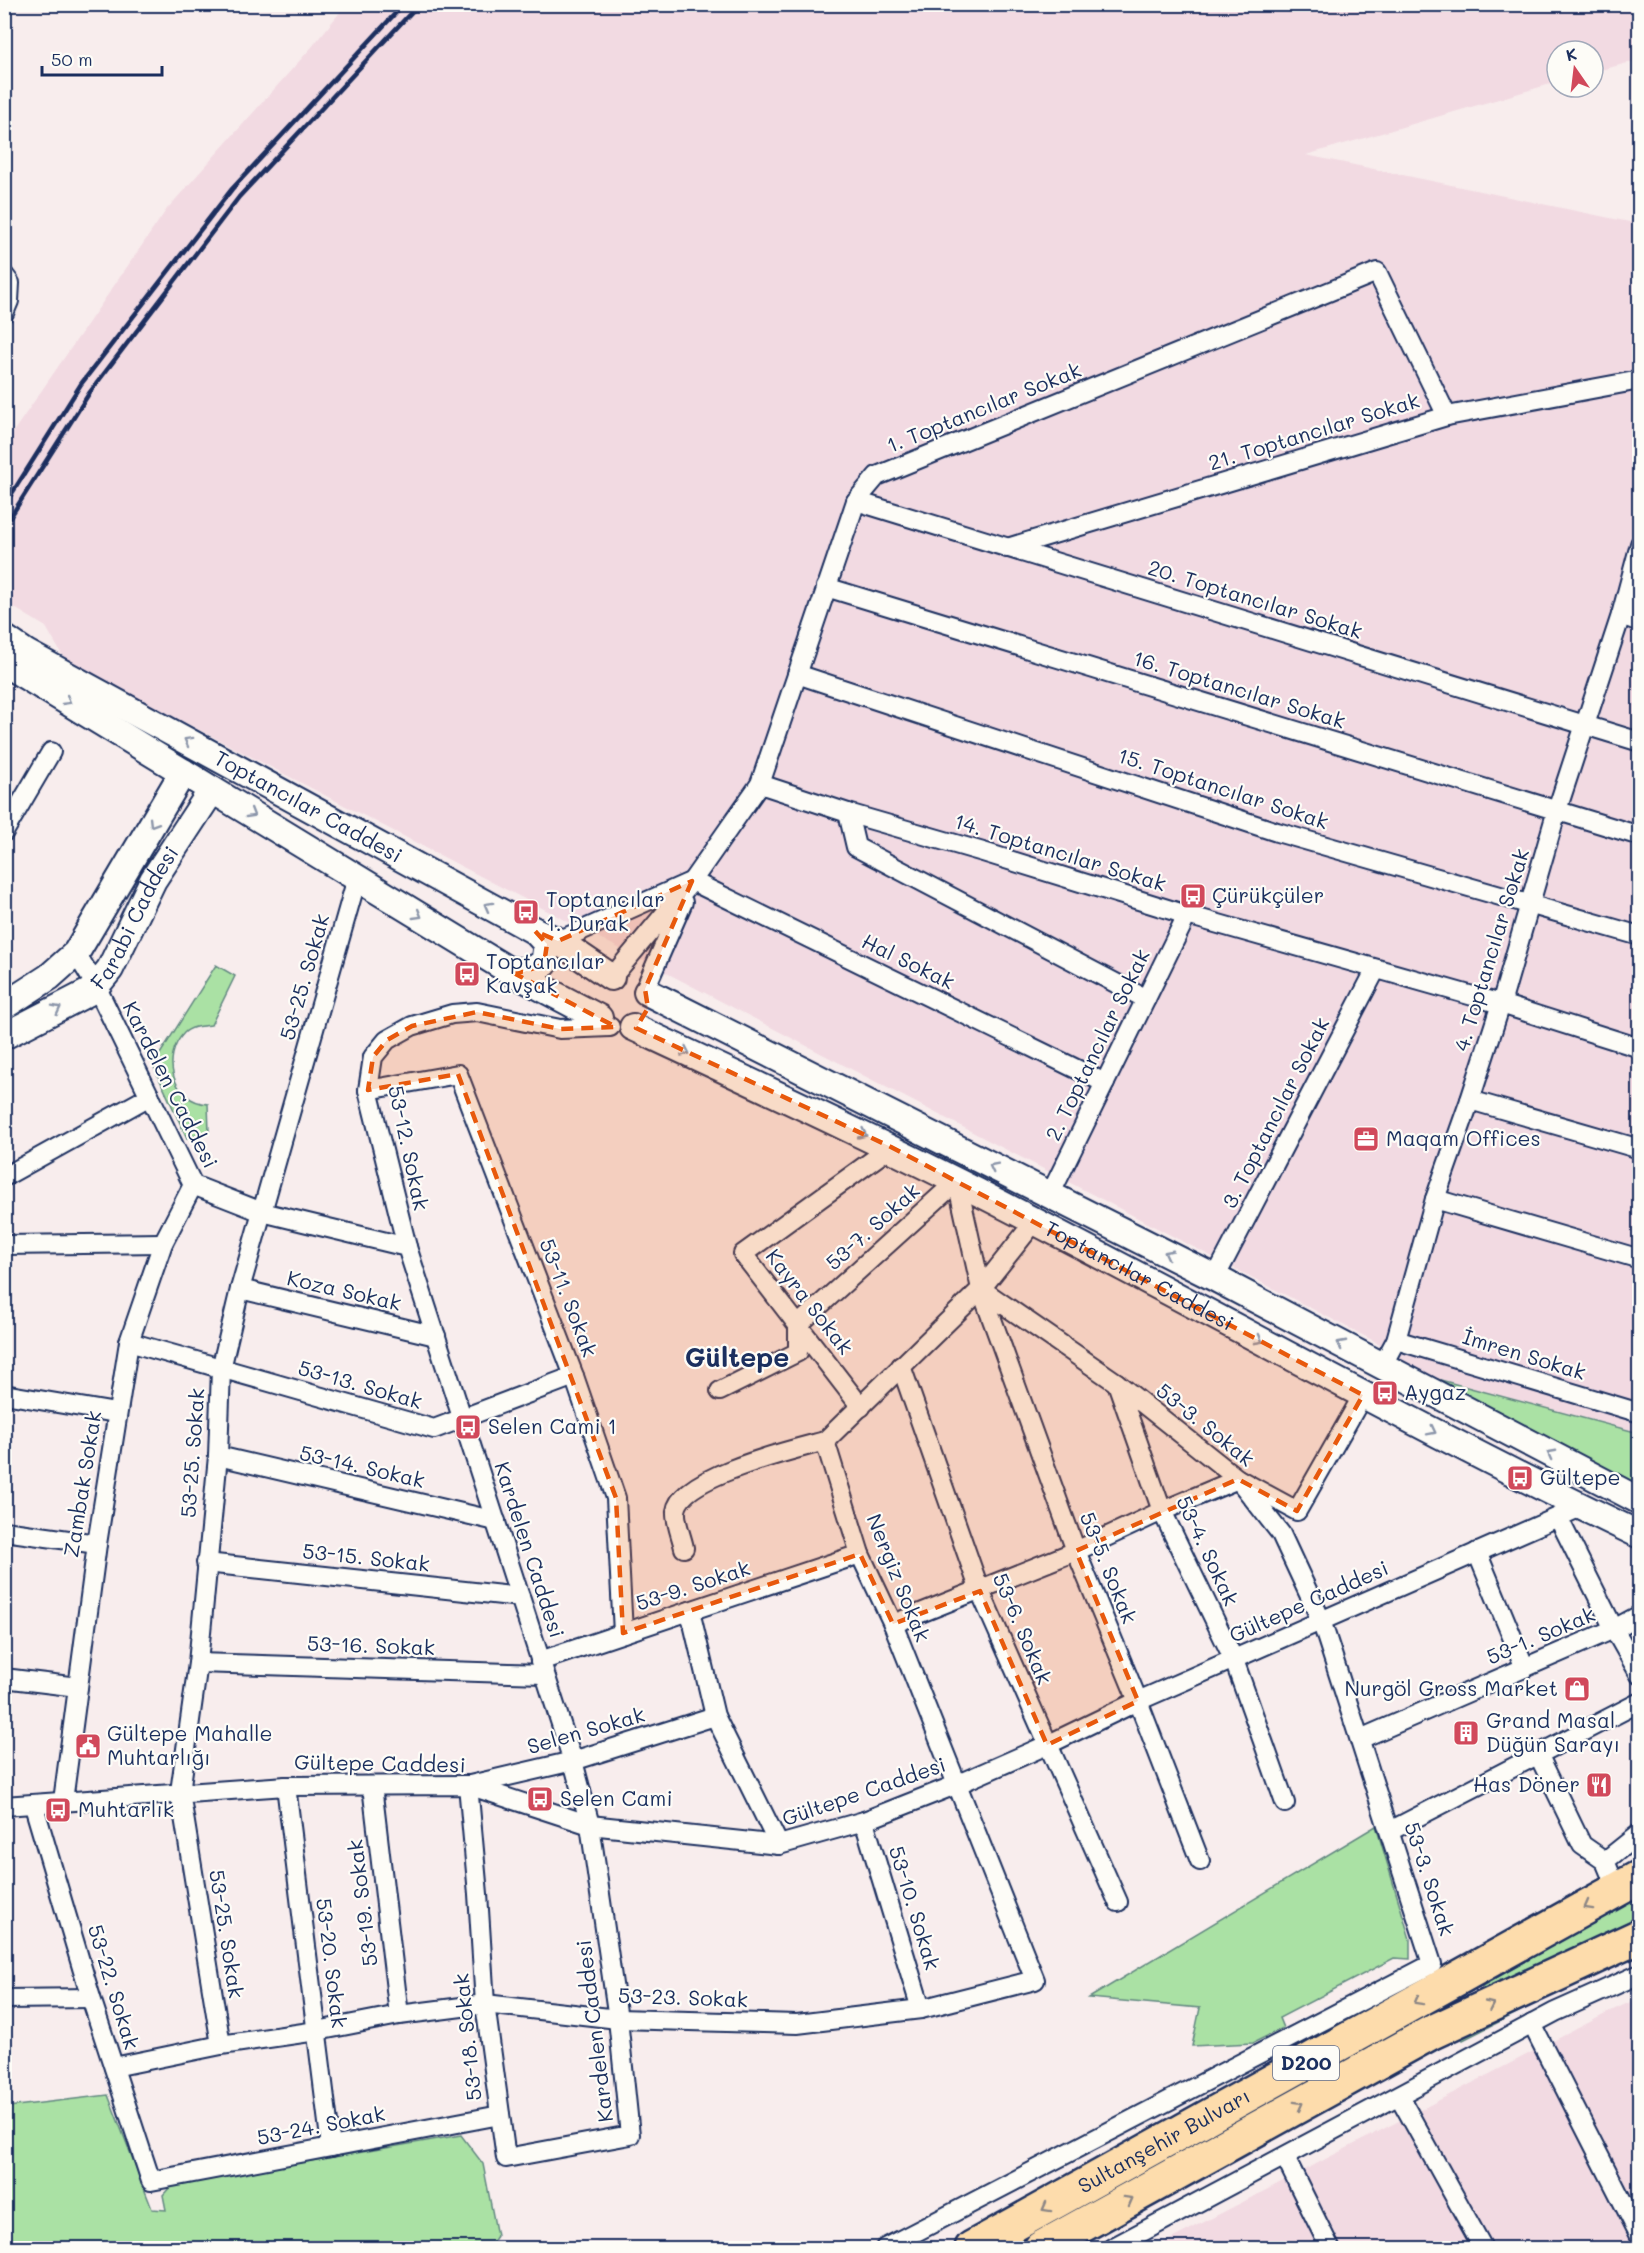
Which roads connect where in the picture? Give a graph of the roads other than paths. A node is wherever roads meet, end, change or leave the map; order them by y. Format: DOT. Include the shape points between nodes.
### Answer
graph roads {
  1 [pos="4,275"];
  2 [pos="4,313"];
  3 [pos="1640,380"];
  4 [pos="1447,416"];
  5 [pos="856,501"];
  6 [pos="1640,544"];
  7 [pos="1006,548"];
  8 [pos="826,587"];
  9 [pos="1640,612"];
  10 [pos="1621,615"];
  11 [pos="1640,622"];
  12 [pos="4,638"];
  13 [pos="16,662"];
  14 [pos="797,674"];
  15 [pos="1585,727"];
  16 [pos="1640,742"];
  17 [pos="51,752"];
  18 [pos="183,772"];
  19 [pos="760,784"];
  20 [pos="212,790"];
  21 [pos="1557,810"];
  22 [pos="848,813"];
  23 [pos="4,832"];
  24 [pos="1640,836"];
  25 [pos="357,878"];
  26 [pos="693,881"];
  27 [pos="1530,903"];
  28 [pos="1187,915"];
  29 [pos="534,931"];
  30 [pos="1640,936"];
  31 [pos="558,942"];
  32 [pos="76,953"];
  33 [pos="1376,969"];
  34 [pos="508,970"];
  35 [pos="612,977"];
  36 [pos="96,986"];
  37 [pos="646,990"];
  38 [pos="1146,999"];
  39 [pos="1501,1004"];
  40 [pos="4,1006"];
  41 [pos="614,1024"];
  42 [pos="4,1036"];
  43 [pos="1640,1048"];
  44 [pos="1105,1083"];
  45 [pos="368,1090"];
  46 [pos="150,1096"];
  47 [pos="1470,1100"];
  48 [pos="891,1147"];
  49 [pos="1640,1149"];
  50 [pos="4,1177"];
  51 [pos="957,1181"];
  52 [pos="193,1185"];
  53 [pos="1050,1195"];
  54 [pos="1435,1199"];
  55 [pos="262,1212"];
  56 [pos="1035,1221"];
  57 [pos="163,1243"];
  58 [pos="4,1245"];
  59 [pos="407,1247"];
  60 [pos="1640,1259"];
  61 [pos="1215,1278"];
  62 [pos="240,1289"];
  63 [pos="981,1289"];
  64 [pos="798,1325"];
  65 [pos="436,1336"];
  66 [pos="1396,1340"];
  67 [pos="129,1342"];
  68 [pos="901,1366"];
  69 [pos="1382,1366"];
  70 [pos="221,1369"];
  71 [pos="574,1376"];
  72 [pos="1117,1383"];
  73 [pos="720,1391"];
  74 [pos="4,1394"];
  75 [pos="1363,1395"];
  76 [pos="861,1407"];
  77 [pos="116,1413"];
  78 [pos="1640,1413"];
  79 [pos="463,1419"];
  80 [pos="825,1441"];
  81 [pos="218,1456"];
  82 [pos="1238,1479"];
  83 [pos="1640,1501"];
  84 [pos="1162,1511"];
  85 [pos="1569,1512"];
  86 [pos="496,1521"];
  87 [pos="4,1532"];
  88 [pos="1640,1535"];
  89 [pos="97,1544"];
  90 [pos="684,1548"];
  91 [pos="1076,1551"];
  92 [pos="1477,1552"];
  93 [pos="860,1554"];
  94 [pos="206,1563"];
  95 [pos="980,1591"];
  96 [pos="520,1597"];
  97 [pos="690,1611"];
  98 [pos="1640,1615"];
  99 [pos="1321,1620"];
  100 [pos="893,1624"];
  101 [pos="1614,1629"];
  102 [pos="623,1633"];
  103 [pos="1234,1660"];
  104 [pos="198,1663"];
  105 [pos="542,1667"];
  106 [pos="1525,1668"];
  107 [pos="1640,1675"];
  108 [pos="4,1678"];
  109 [pos="78,1687"];
  110 [pos="1138,1701"];
  111 [pos="1640,1702"];
  112 [pos="715,1716"];
  113 [pos="1360,1739"];
  114 [pos="1047,1745"];
  115 [pos="1538,1754"];
  116 [pos="573,1761"];
  117 [pos="958,1784"];
  118 [pos="468,1785"];
  119 [pos="286,1786"];
  120 [pos="372,1786"];
  121 [pos="180,1792"];
  122 [pos="63,1801"];
  123 [pos="1286,1803"];
  124 [pos="4,1806"];
  125 [pos="34,1806"];
  126 [pos="864,1821"];
  127 [pos="590,1825"];
  128 [pos="1390,1831"];
  129 [pos="1640,1833"];
  130 [pos="779,1845"];
  131 [pos="1200,1861"];
  132 [pos="1620,1876"];
  133 [pos="1118,1902"];
  134 [pos="1640,1936"];
  135 [pos="1639,1975"];
  136 [pos="1035,1980"];
  137 [pos="91,1998"];
  138 [pos="4,1999"];
  139 [pos="485,2004"];
  140 [pos="921,2008"];
  141 [pos="399,2014"];
  142 [pos="618,2019"];
  143 [pos="1532,2024"];
  144 [pos="317,2031"];
  145 [pos="221,2045"];
  146 [pos="114,2067"];
  147 [pos="1399,2096"];
  148 [pos="500,2115"];
  149 [pos="630,2135"];
  150 [pos="331,2147"];
  151 [pos="1285,2157"];
  152 [pos="151,2181"];
  153 [pos="1640,2236"];
  154 [pos="885,2248"];
  155 [pos="972,2248"];
  156 [pos="1041,2248"];
  157 [pos="1112,2248"];
  158 [pos="1330,2248"];
  159 [pos="1483,2248"];
  1 -- 2 [label="street" via="10,283"];
  3 -- 4 [label="street, 21. Toptancılar Sokak"];
  4 -- 5 [label="street, 1. Toptancılar Sokak" via="1377,272 877,476"];
  4 -- 7 [label="street, 21. Toptancılar Sokak"];
  5 -- 7 [label="street, 20. Toptancılar Sokak"];
  5 -- 8 [label="street, 1. Toptancılar Sokak"];
  6 -- 10 [label="street, 4. Toptancılar Sokak"];
  7 -- 15 [label="street, 20. Toptancılar Sokak"];
  8 -- 14 [label="street, 1. Toptancılar Sokak"];
  8 -- 21 [label="street, 16. Toptancılar Sokak"];
  9 -- 10 [label="street"];
  10 -- 11 [label="street"];
  10 -- 15 [label="street, 4. Toptancılar Sokak"];
  12 -- 13 [label="street, Toptancılar Caddesi"];
  13 -- 18 [label="street, Toptancılar Caddesi, one-way"];
  29 -- 13 [label="street, Toptancılar Caddesi, one-way"];
  14 -- 19 [label="street, 1. Toptancılar Sokak"];
  14 -- 27 [label="street, 15. Toptancılar Sokak" via="1277,832"];
  15 -- 16 [label="street, 20. Toptancılar Sokak"];
  15 -- 21 [label="street, 4. Toptancılar Sokak"];
  17 -- 23 [label="street"];
  18 -- 20 [label="street, Toptancılar Caddesi"];
  18 -- 32 [label="street, Farabi Caddesi, one-way"];
  19 -- 22 [label="street, 14. Toptancılar Sokak"];
  19 -- 26 [label="street, 1. Toptancılar Sokak"];
  20 -- 25 [label="street, Toptancılar Caddesi, one-way"];
  20 -- 36 [label="street, Farabi Caddesi" via="153,880 110,969"];
  21 -- 24 [label="street, 16. Toptancılar Sokak"];
  21 -- 27 [label="street, 4. Toptancılar Sokak"];
  22 -- 28 [label="street, 14. Toptancılar Sokak"];
  22 -- 38 [label="street" via="856,847"];
  25 -- 34 [label="street, Toptancılar Caddesi, one-way"];
  25 -- 55 [label="street, 53-25. Sokak"];
  26 -- 31 [label="street"];
  26 -- 35 [label="street, 1. Toptancılar Sokak"];
  26 -- 37 [label="street, 1. Toptancılar Sokak"];
  26 -- 44 [label="street, Hal Sokak"];
  27 -- 30 [label="street, 15. Toptancılar Sokak"];
  27 -- 39 [label="street, 4. Toptancılar Sokak"];
  28 -- 33 [label="street, 14. Toptancılar Sokak"];
  28 -- 38 [label="street, 2. Toptancılar Sokak"];
  29 -- 31 [label="street, Toptancılar Caddesi"];
  29 -- 34 [label="street" via="548,944 544,964 524,972"];
  31 -- 35 [label="street, Toptancılar Caddesi"];
  32 -- 36 [label="street, Kardelen Caddesi"];
  32 -- 40 [label="street, Farabi Caddesi" via="49,977"];
  33 -- 39 [label="street, 14. Toptancılar Sokak"];
  33 -- 61 [label="street, 3. Toptancılar Sokak"];
  34 -- 41 [label="street, Toptancılar Caddesi"];
  35 -- 37 [label="street" via="630,977"];
  35 -- 41 [label="street" via="595,994 595,1009"];
  42 -- 36 [label="street, Farabi Caddesi, one-way"];
  36 -- 46 [label="street, Kardelen Caddesi"];
  37 -- 41 [label="street" via="649,1003 642,1021"];
  53 -- 37 [label="street, Toptancılar Caddesi, one-way"];
  38 -- 44 [label="street, 2. Toptancılar Sokak"];
  39 -- 43 [label="street, 14. Toptancılar Sokak"];
  39 -- 47 [label="street, 4. Toptancılar Sokak"];
  41 -- 45 [label="street, 53-12. Sokak" via="560,1029 477,1012 452,1014 412,1026 387,1040 373,1057"];
  41 -- 48 [label="street, Toptancılar Caddesi, one-way"];
  44 -- 53 [label="street, 2. Toptancılar Sokak"];
  45 -- 59 [label="street, 53-12. Sokak"];
  45 -- 71 [label="street, 53-11. Sokak" via="458,1074"];
  46 -- 50 [label="street"];
  46 -- 52 [label="street, Kardelen Caddesi"];
  47 -- 49 [label="street"];
  47 -- 54 [label="street, 4. Toptancılar Sokak"];
  48 -- 51 [label="street, Toptancılar Caddesi"];
  48 -- 64 [label="street, Kayra Sokak" via="743,1254"];
  51 -- 56 [label="street, Toptancılar Caddesi"];
  51 -- 63 [label="street"];
  51 -- 64 [label="street, 53-7. Sokak"];
  52 -- 55 [label="street, Kardelen Caddesi"];
  52 -- 57 [label="street, Zambak Sokak"];
  61 -- 53 [label="street, Toptancılar Caddesi, one-way"];
  54 -- 60 [label="street"];
  54 -- 66 [label="street, 4. Toptancılar Sokak"];
  55 -- 59 [label="street, Kardelen Caddesi"];
  55 -- 62 [label="street, 53-25. Sokak"];
  56 -- 63 [label="street"];
  56 -- 75 [label="street, Toptancılar Caddesi, one-way"];
  57 -- 58 [label="street"];
  57 -- 67 [label="street, Zambak Sokak"];
  59 -- 65 [label="street, Kardelen Caddesi"];
  69 -- 61 [label="street, Toptancılar Caddesi, one-way"];
  62 -- 65 [label="street, Koza Sokak"];
  62 -- 70 [label="street, 53-25. Sokak"];
  63 -- 68 [label="street"];
  63 -- 72 [label="street, 53-3. Sokak"];
  63 -- 91 [label="street, 53-5. Sokak"];
  64 -- 73 [label="street" via="798,1352"];
  64 -- 76 [label="street, Kayra Sokak"];
  65 -- 79 [label="street, Kardelen Caddesi"];
  66 -- 69 [label="street, 4. Toptancılar Sokak"];
  66 -- 78 [label="street, İmren Sokak"];
  67 -- 70 [label="street, 53-13. Sokak"];
  67 -- 77 [label="street, Zambak Sokak"];
  68 -- 76 [label="street"];
  68 -- 95 [label="street, 53-6. Sokak"];
  83 -- 69 [label="street, Toptancılar Caddesi, one-way"];
  70 -- 79 [label="street, 53-13. Sokak" via="434,1429"];
  70 -- 81 [label="street, 53-25. Sokak"];
  71 -- 79 [label="street, 53-13. Sokak"];
  71 -- 102 [label="street, 53-11. Sokak" via="616,1498"];
  72 -- 82 [label="street, 53-3. Sokak"];
  72 -- 84 [label="street, 53-4. Sokak"];
  74 -- 77 [label="street"];
  75 -- 82 [label="street" via="1297,1511"];
  75 -- 85 [label="street, Toptancılar Caddesi, one-way"];
  76 -- 80 [label="street"];
  77 -- 89 [label="street, Zambak Sokak"];
  79 -- 86 [label="street, Kardelen Caddesi"];
  80 -- 90 [label="street" via="751,1462 694,1490 676,1510"];
  80 -- 93 [label="street, Nergiz Sokak"];
  81 -- 86 [label="street, 53-14. Sokak"];
  81 -- 94 [label="street, 53-25. Sokak"];
  82 -- 84 [label="street"];
  82 -- 99 [label="street, 53-3. Sokak" via="1281,1534"];
  84 -- 91 [label="street"];
  84 -- 103 [label="street, 53-4. Sokak"];
  85 -- 88 [label="street, Toptancılar Caddesi"];
  85 -- 92 [label="street, Gültepe Caddesi"];
  85 -- 101 [label="street"];
  86 -- 96 [label="street, Kardelen Caddesi"];
  87 -- 89 [label="street"];
  89 -- 109 [label="street, Zambak Sokak"];
  91 -- 95 [label="street"];
  91 -- 110 [label="street, 53-5. Sokak"];
  92 -- 99 [label="street, Gültepe Caddesi"];
  92 -- 106 [label="street"];
  93 -- 97 [label="street, 53-9. Sokak"];
  93 -- 100 [label="street, Nergiz Sokak"];
  94 -- 96 [label="street, 53-15. Sokak"];
  94 -- 104 [label="street, 53-25. Sokak"];
  95 -- 100 [label="street"];
  95 -- 114 [label="street, 53-6. Sokak"];
  96 -- 105 [label="street, Kardelen Caddesi"];
  97 -- 102 [label="street, 53-9. Sokak"];
  97 -- 112 [label="street"];
  98 -- 101 [label="street, 53-1. Sokak"];
  99 -- 103 [label="street, Gültepe Caddesi"];
  99 -- 113 [label="street, 53-3. Sokak"];
  100 -- 117 [label="street, Nergiz Sokak"];
  101 -- 106 [label="street, 53-1. Sokak"];
  101 -- 107 [label="street"];
  102 -- 105 [label="street, 53-9. Sokak"];
  103 -- 110 [label="street, Gültepe Caddesi"];
  103 -- 123 [label="street, 53-4. Sokak"];
  104 -- 105 [label="street, 53-16. Sokak"];
  104 -- 121 [label="street, 53-25. Sokak"];
  105 -- 116 [label="street, Kardelen Caddesi"];
  106 -- 113 [label="street, 53-1. Sokak"];
  108 -- 109 [label="street"];
  109 -- 122 [label="street, Zambak Sokak"];
  110 -- 114 [label="street, Gültepe Caddesi"];
  110 -- 131 [label="street, 53-5. Sokak"];
  111 -- 115 [label="street"];
  112 -- 116 [label="street, Selen Sokak"];
  112 -- 130 [label="street"];
  113 -- 128 [label="street, 53-3. Sokak"];
  114 -- 117 [label="street, Gültepe Caddesi"];
  114 -- 133 [label="street, 53-6. Sokak"];
  115 -- 128 [label="street"];
  115 -- 132 [label="street" via="1582,1845"];
  116 -- 118 [label="street, Selen Sokak"];
  116 -- 127 [label="street, Kardelen Caddesi"];
  117 -- 126 [label="street, Gültepe Caddesi"];
  117 -- 136 [label="street, Nergiz Sokak"];
  118 -- 120 [label="street, Gültepe Caddesi"];
  118 -- 127 [label="street, Gültepe Caddesi"];
  118 -- 139 [label="street, 53-18. Sokak"];
  119 -- 120 [label="street, Gültepe Caddesi"];
  119 -- 121 [label="street, Gültepe Caddesi"];
  119 -- 144 [label="street, 53-20. Sokak"];
  120 -- 141 [label="street, 53-19. Sokak"];
  121 -- 122 [label="street, Gültepe Caddesi"];
  121 -- 145 [label="street, 53-25. Sokak"];
  122 -- 125 [label="street, Gültepe Caddesi"];
  124 -- 125 [label="street, Gültepe Caddesi"];
  125 -- 137 [label="street, 53-22. Sokak"];
  126 -- 130 [label="street, Gültepe Caddesi"];
  126 -- 140 [label="street, 53-10. Sokak"];
  127 -- 130 [label="street, Gültepe Caddesi"];
  127 -- 142 [label="street, Kardelen Caddesi"];
  128 -- 154 [label="street, 53-3. Sokak" via="1432,1964"];
  129 -- 132 [label="street"];
  132 -- 155 [label="highway, Sultanşehir Bulvarı / D200, one-way"];
  156 -- 134 [label="highway, Sultanşehir Bulvarı / D200, one-way" via="1430,2033"];
  135 -- 143 [label="street"];
  136 -- 140 [label="street, 53-23. Sokak"];
  137 -- 138 [label="street"];
  137 -- 146 [label="street, 53-22. Sokak"];
  139 -- 141 [label="street, 53-23. Sokak"];
  139 -- 142 [label="street, 53-23. Sokak"];
  139 -- 148 [label="street, 53-18. Sokak"];
  140 -- 142 [label="street, 53-23. Sokak" via="797,2024"];
  141 -- 144 [label="street, 53-23. Sokak"];
  142 -- 149 [label="street, Kardelen Caddesi"];
  143 -- 147 [label="street"];
  143 -- 153 [label="street"];
  144 -- 145 [label="street, 53-23. Sokak"];
  144 -- 150 [label="street, 53-20. Sokak"];
  145 -- 146 [label="street, 53-23. Sokak"];
  146 -- 152 [label="street, 53-22. Sokak"];
  147 -- 151 [label="street"];
  147 -- 159 [label="street"];
  148 -- 149 [label="street, 53-18. Sokak" via="507,2158"];
  148 -- 150 [label="street, 53-24. Sokak"];
  150 -- 152 [label="street, 53-24. Sokak"];
  151 -- 157 [label="street"];
  151 -- 158 [label="street"];
}
